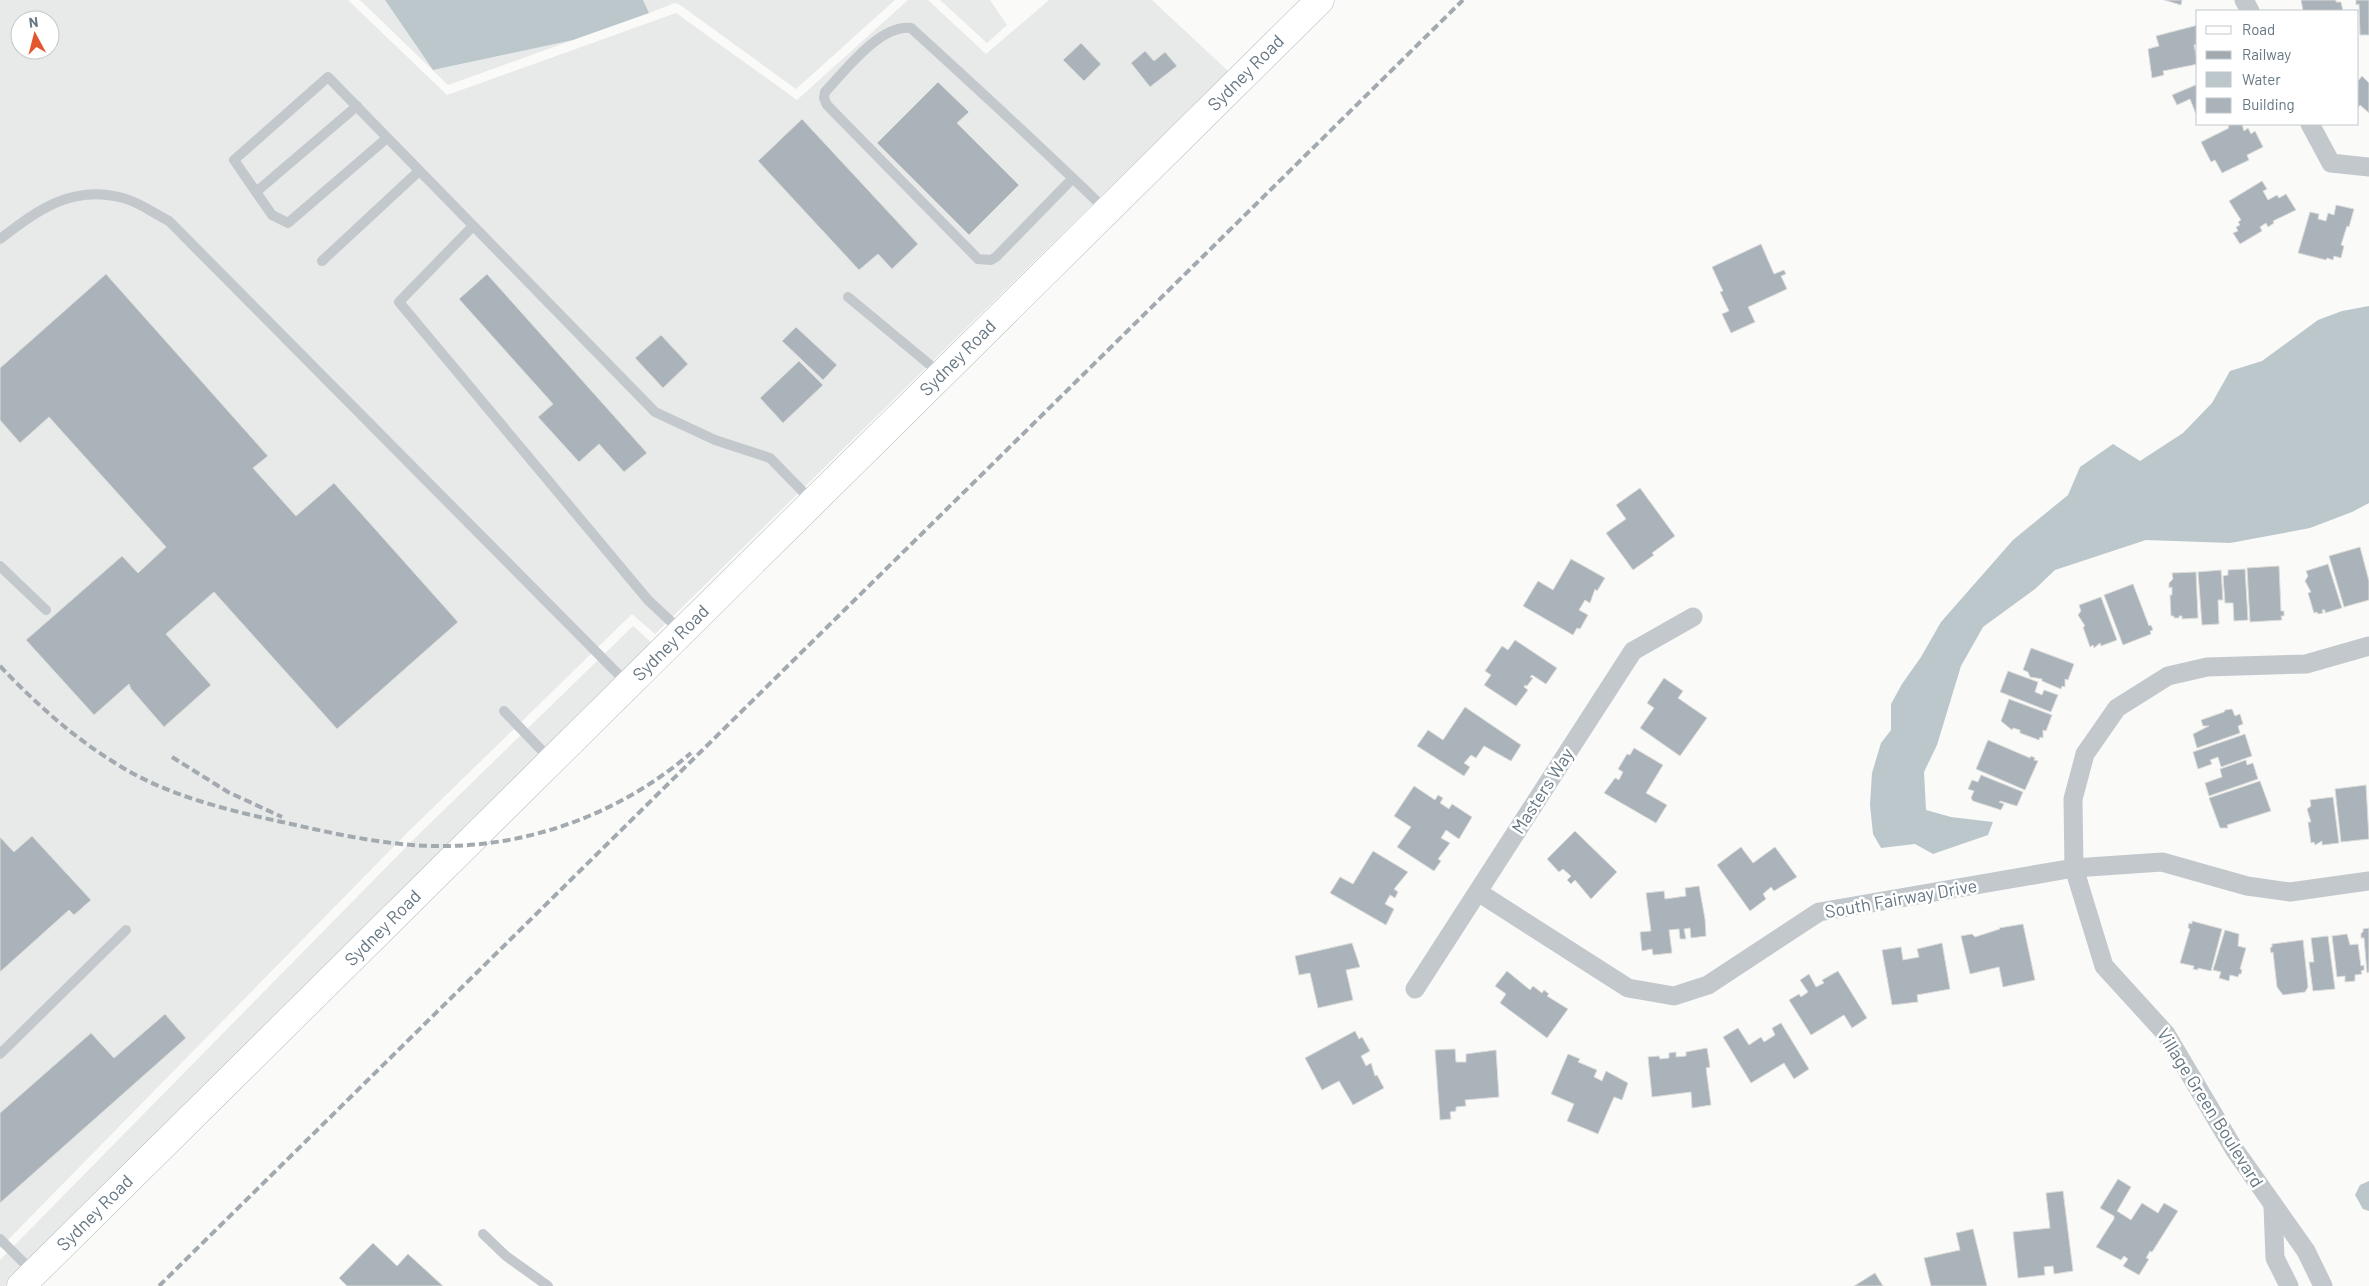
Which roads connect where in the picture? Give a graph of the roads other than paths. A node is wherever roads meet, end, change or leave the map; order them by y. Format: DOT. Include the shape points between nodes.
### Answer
graph roads {
  1 [pos="1320,0"];
  2 [pos="357,106"];
  3 [pos="2311,125"];
  4 [pos="387,138"];
  5 [pos="2369,167"];
  6 [pos="419,171"];
  7 [pos="1073,178"];
  8 [pos="256,192"];
  9 [pos="1107,211"];
  10 [pos="473,226"];
  11 [pos="0,239"];
  12 [pos="322,261"];
  13 [pos="848,297"];
  14 [pos="942,375"];
  15 [pos="813,502"];
  16 [pos="0,566"];
  17 [pos="46,610"];
  18 [pos="1693,617"];
  19 [pos="682,632"];
  20 [pos="2369,646"];
  21 [pos="629,684"];
  22 [pos="504,711"];
  23 [pos="552,761"];
  24 [pos="2074,868"];
  25 [pos="2369,881"];
  26 [pos="1478,892"];
  27 [pos="126,930"];
  28 [pos="1415,989"];
  29 [pos="0,1054"];
  30 [pos="2273,1207"];
  31 [pos="483,1234"];
  32 [pos="0,1239"];
  33 [pos="28,1280"];
  34 [pos="548,1286"];
  35 [pos="2289,1286"];
  36 [pos="2323,1286"];
  1 -- 9 [label="street, Sydney Road"];
  2 -- 4 [label="lane"];
  2 -- 8 [label="lane"];
  2 -- 8 [label="lane" via="328,77 234,160"];
  3 -- 5 [label="street" via="2331,163"];
  4 -- 6 [label="lane"];
  4 -- 8 [label="lane" via="288,223 272,215"];
  6 -- 10 [label="lane"];
  6 -- 12 [label="lane"];
  7 -- 7 [label="lane" via="911,28 886,33 868,47 826,92 826,105 978,259 996,257"];
  7 -- 9 [label="lane"];
  9 -- 14 [label="street, Sydney Road"];
  10 -- 15 [label="lane" via="655,412 715,440 770,458"];
  10 -- 19 [label="lane" via="399,302 648,600"];
  11 -- 21 [label="lane" via="56,201 86,194 124,198 169,221"];
  13 -- 14 [label="lane"];
  14 -- 15 [label="street, Sydney Road"];
  15 -- 19 [label="street, Sydney Road"];
  16 -- 17 [label="lane"];
  18 -- 26 [label="street, Masters Way" via="1632,651"];
  19 -- 21 [label="street, Sydney Road"];
  20 -- 24 [label="street, Village Green Boulevard" via="2306,664 2207,667 2168,676 2117,708 2085,754 2073,799"];
  21 -- 23 [label="street, Sydney Road"];
  22 -- 23 [label="lane"];
  23 -- 33 [label="street, Sydney Road"];
  24 -- 25 [label="street, South Fairway Drive" via="2162,862 2247,886 2290,892"];
  24 -- 26 [label="street, South Fairway Drive" via="1819,912 1708,985 1674,996 1628,988"];
  24 -- 30 [label="street, Village Green Boulevard" via="2104,966 2166,1034 2234,1150"];
  26 -- 28 [label="street, Masters Way"];
  27 -- 29 [label="lane"];
  30 -- 35 [label="street, Village Green Boulevard" via="2275,1258"];
  30 -- 36 [label="street, Village Green Boulevard" via="2306,1252"];
  31 -- 34 [label="lane" via="506,1256"];
  32 -- 33 [label="lane"];
}
